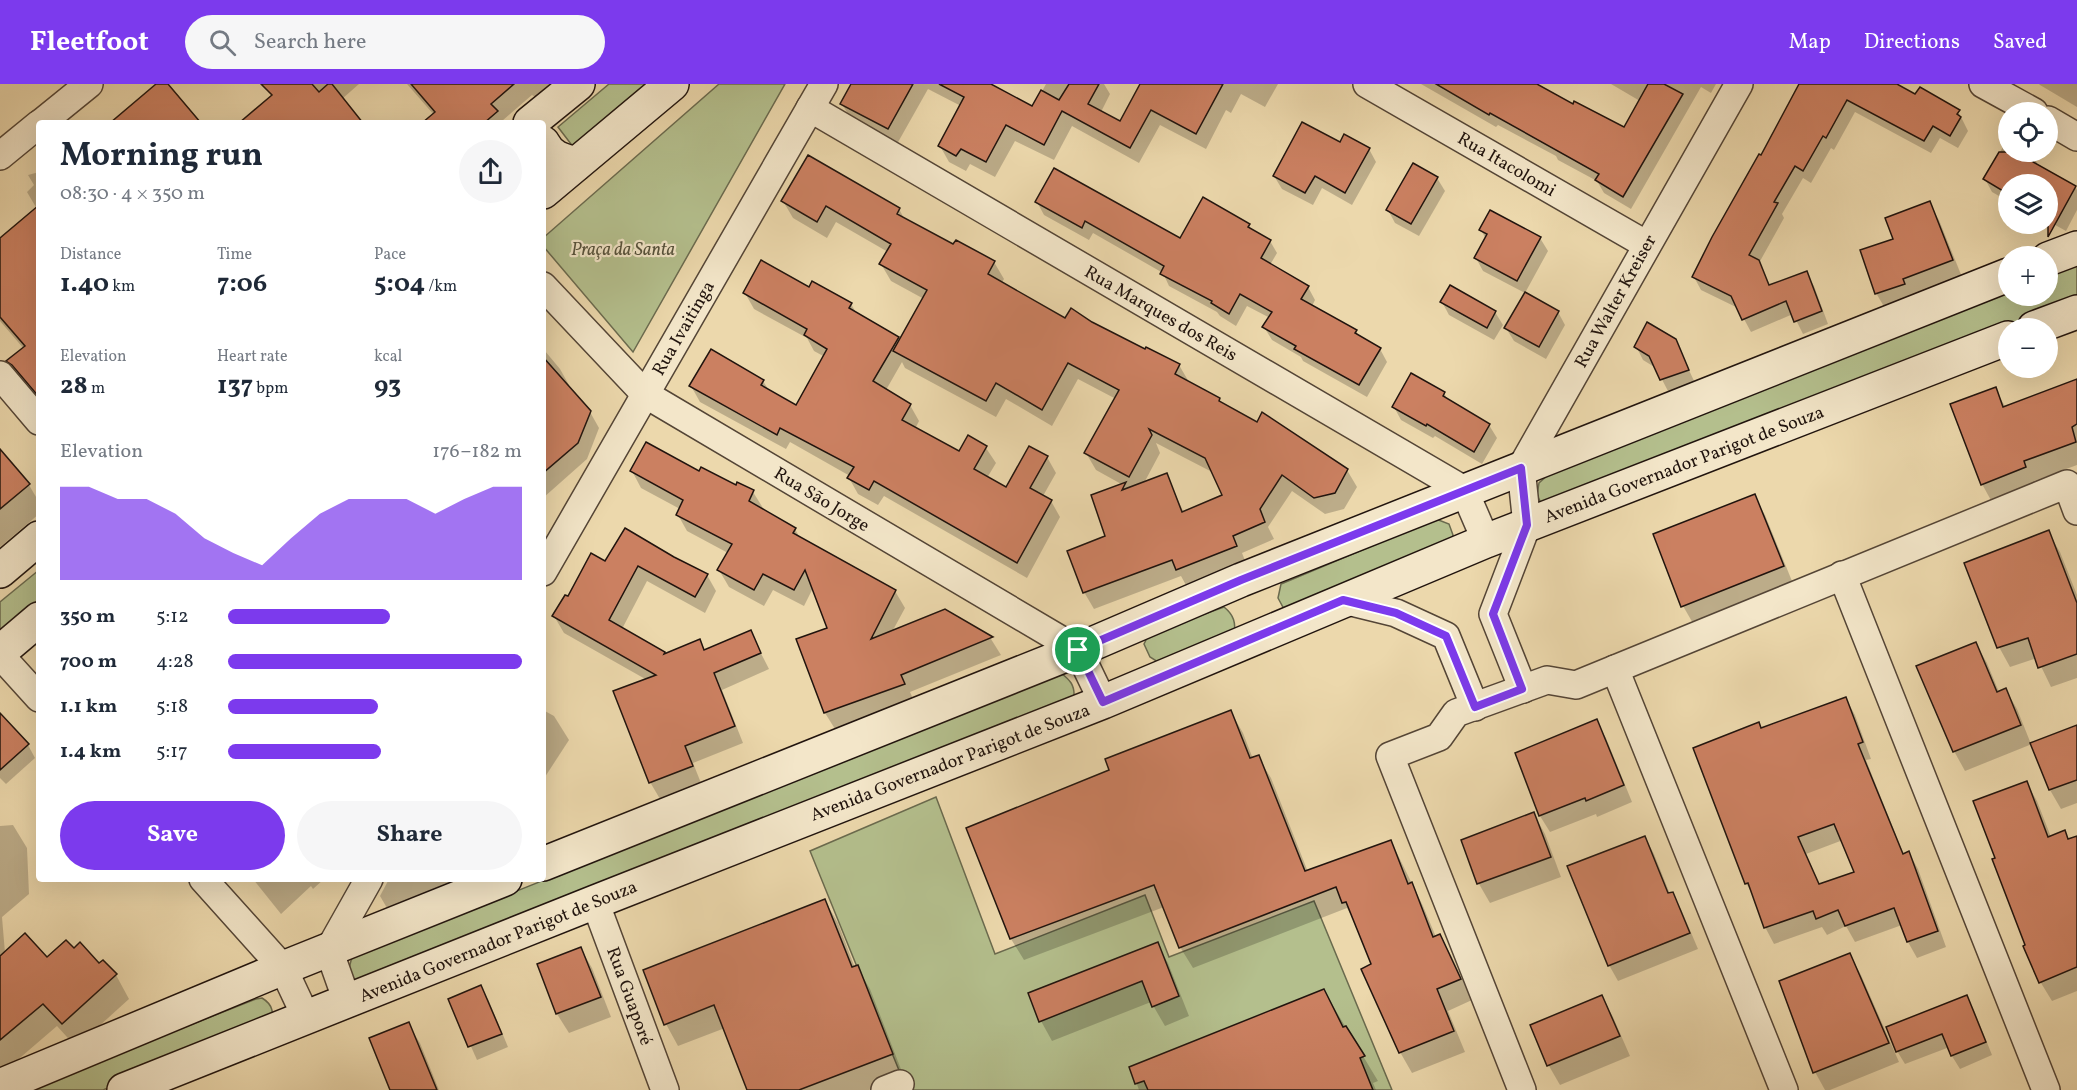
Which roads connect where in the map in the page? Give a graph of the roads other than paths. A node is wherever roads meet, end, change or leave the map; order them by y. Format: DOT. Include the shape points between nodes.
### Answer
graph roads {
  1 [pos="89,84"];
  2 [pos="578,84"];
  3 [pos="672,84"];
  4 [pos="824,84"];
  5 [pos="1367,84"];
  6 [pos="1739,84"];
  7 [pos="1983,84"];
  8 [pos="2016,102"];
  9 [pos="810,108"];
  10 [pos="541,118"];
  11 [pos="45,120"];
  12 [pos="2058,126"];
  13 [pos="36,127"];
  14 [pos="2077,137"];
  15 [pos="546,148"];
  16 [pos="0,156"];
  17 [pos="576,164"];
  18 [pos="546,189"];
  19 [pos="1647,245"];
  20 [pos="2077,248"];
  21 [pos="2058,256"];
  22 [pos="1998,279"];
  23 [pos="546,289"];
  24 [pos="2077,312"];
  25 [pos="2058,319"];
  26 [pos="1998,342"];
  27 [pos="0,375"];
  28 [pos="645,394"];
  29 [pos="36,417"];
  30 [pos="1521,468"];
  31 [pos="1464,490"];
  32 [pos="2077,511"];
  33 [pos="1527,525"];
  34 [pos="36,541"];
  35 [pos="1486,541"];
  36 [pos="546,567"];
  37 [pos="0,571"];
  38 [pos="1842,575"];
  39 [pos="1343,600"];
  40 [pos="36,622"];
  41 [pos="1078,650"];
  42 [pos="0,653"];
  43 [pos="1615,669"];
  44 [pos="1522,689"];
  45 [pos="36,695"];
  46 [pos="1103,702"];
  47 [pos="1475,707"];
  48 [pos="546,863"];
  49 [pos="206,882"];
  50 [pos="367,882"];
  51 [pos="498,882"];
  52 [pos="595,902"];
  53 [pos="329,950"];
  54 [pos="283,968"];
  55 [pos="347,1000"];
  56 [pos="306,1017"];
  57 [pos="0,1086"];
  58 [pos="124,1090"];
  59 [pos="665,1090"];
  60 [pos="1522,1090"];
  61 [pos="1784,1090"];
  62 [pos="2046,1090"];
  1 -- 11 [label="street"];
  2 -- 10 [label="street"];
  3 -- 17 [label="street"];
  4 -- 9 [label="street, Rua Ivaitinga"];
  5 -- 19 [label="street, Rua Itacolomi"];
  6 -- 19 [label="street, Rua Walter Kreiser"];
  7 -- 8 [label="street"];
  9 -- 28 [label="street, Rua Ivaitinga"];
  9 -- 31 [label="street, Rua Marques dos Reis"];
  12 -- 14 [label="street"];
  13 -- 16 [label="street"];
  15 -- 17 [label="street" via="558,159"];
  17 -- 18 [label="street"];
  19 -- 30 [label="street, Rua Walter Kreiser"];
  20 -- 21 [label="street"];
  22 -- 30 [label="street"];
  23 -- 28 [label="street, Rua São Jorge"];
  24 -- 25 [label="street"];
  26 -- 33 [label="street, Avenida Governador Parigot de Souza"];
  27 -- 29 [label="street"];
  28 -- 36 [label="street, Rua Ivaitinga"];
  28 -- 41 [label="street, Rua São Jorge"];
  30 -- 31 [label="street"];
  30 -- 33 [label="street"];
  31 -- 35 [label="street"];
  31 -- 41 [label="street"];
  32 -- 38 [label="street" via="2067,484"];
  33 -- 35 [label="street, Avenida Governador Parigot de Souza"];
  33 -- 44 [label="street" via="1493,614"];
  34 -- 37 [label="street"];
  35 -- 39 [label="street, Avenida Governador Parigot de Souza"];
  38 -- 43 [label="street"];
  38 -- 62 [label="street"];
  39 -- 46 [label="street, Avenida Governador Parigot de Souza"];
  39 -- 47 [label="street" via="1396,613 1446,636"];
  40 -- 42 [label="street"];
  41 -- 46 [label="street"];
  41 -- 48 [label="street"];
  42 -- 45 [label="street"];
  43 -- 44 [label="street" via="1576,685 1547,680"];
  43 -- 61 [label="street"];
  44 -- 47 [label="street"];
  46 -- 52 [label="street, Avenida Governador Parigot de Souza"];
  47 -- 60 [label="street" via="1456,713 1439,736 1390,756"];
  49 -- 54 [label="street"];
  50 -- 53 [label="street"];
  51 -- 53 [label="street"];
  52 -- 55 [label="street, Avenida Governador Parigot de Souza"];
  52 -- 59 [label="street, Rua Guaporé"];
  53 -- 54 [label="street"];
  53 -- 55 [label="street"];
  54 -- 56 [label="street"];
  54 -- 57 [label="street"];
  55 -- 56 [label="street, Avenida Governador Parigot de Souza"];
  56 -- 58 [label="street, Avenida Governador Parigot de Souza"];
}
